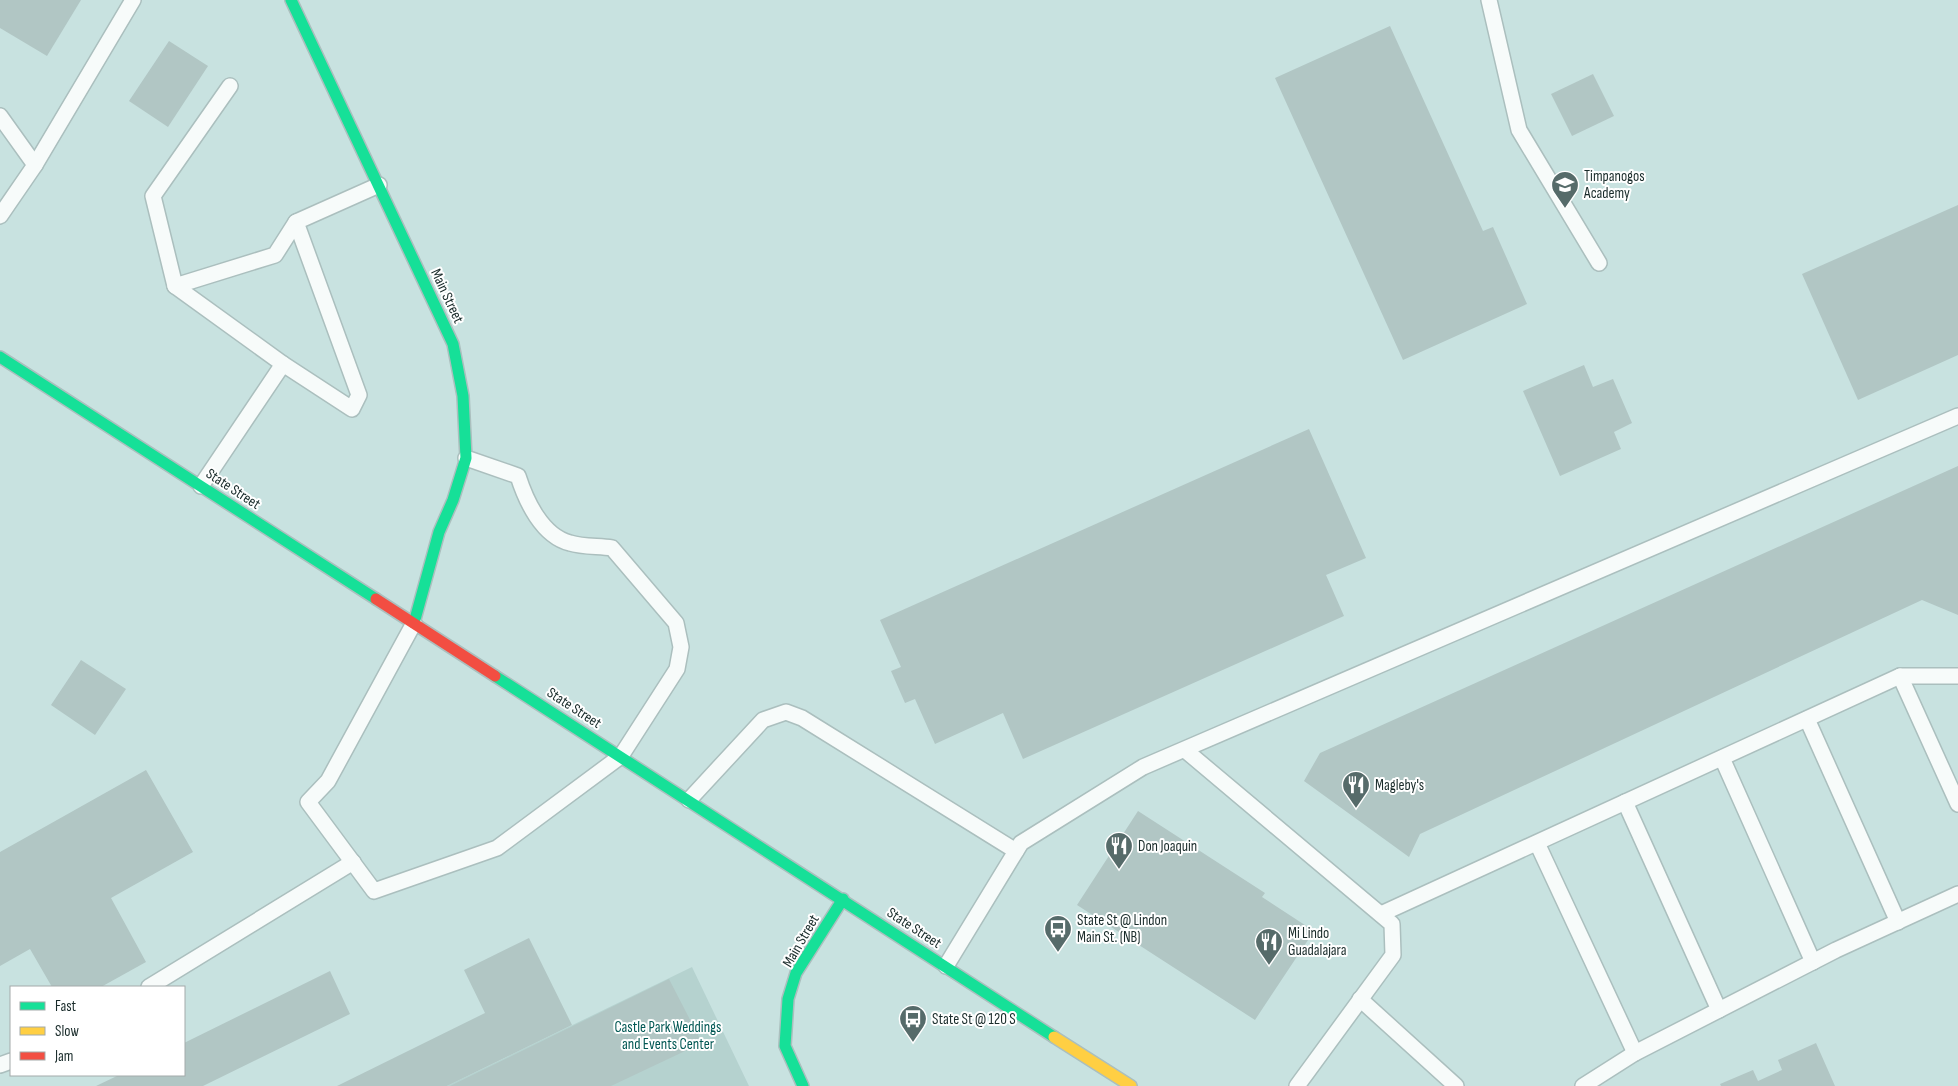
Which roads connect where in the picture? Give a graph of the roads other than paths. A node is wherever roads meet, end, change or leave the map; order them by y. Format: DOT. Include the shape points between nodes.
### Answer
graph roads {
  1 [pos="133,0"];
  2 [pos="291,0"];
  3 [pos="1489,0"];
  4 [pos="230,86"];
  5 [pos="0,116"];
  6 [pos="35,165"];
  7 [pos="379,185"];
  8 [pos="0,216"];
  9 [pos="296,222"];
  10 [pos="1599,264"];
  11 [pos="175,286"];
  12 [pos="0,356"];
  13 [pos="283,364"];
  14 [pos="1958,416"];
  15 [pos="466,458"];
  16 [pos="201,486"];
  17 [pos="414,623"];
  18 [pos="1900,676"];
  19 [pos="1958,676"];
  20 [pos="1807,719"];
  21 [pos="1184,750"];
  22 [pos="621,756"];
  23 [pos="1722,758"];
  24 [pos="689,800"];
  25 [pos="1625,802"];
  26 [pos="1958,804"];
  27 [pos="1537,843"];
  28 [pos="1016,850"];
  29 [pos="353,862"];
  30 [pos="1958,894"];
  31 [pos="843,900"];
  32 [pos="1381,914"];
  33 [pos="1898,922"];
  34 [pos="1813,962"];
  35 [pos="946,966"];
  36 [pos="151,986"];
  37 [pos="1360,1000"];
  38 [pos="1719,1010"];
  39 [pos="1635,1053"];
  40 [pos="804,1086"];
  41 [pos="1131,1086"];
  42 [pos="1296,1086"];
  43 [pos="1456,1086"];
  44 [pos="1583,1086"];
  1 -- 6 [label="lane"];
  2 -- 7 [label="main road, Main Street"];
  3 -- 10 [label="lane" via="1519,130"];
  4 -- 11 [label="lane" via="153,196"];
  5 -- 6 [label="lane"];
  6 -- 8 [label="lane"];
  7 -- 9 [label="lane"];
  7 -- 15 [label="main road, Main Street" via="453,344 464,396"];
  9 -- 11 [label="lane" via="274,255"];
  9 -- 13 [label="lane" via="359,395 352,409"];
  11 -- 13 [label="lane"];
  12 -- 16 [label="main road, State Street"];
  13 -- 16 [label="lane"];
  14 -- 21 [label="lane"];
  15 -- 17 [label="main road, Main Street" via="439,532"];
  15 -- 22 [label="lane" via="518,476 540,522 556,536 570,543 612,548 676,623 681,647 677,669"];
  16 -- 17 [label="main road, State Street"];
  17 -- 22 [label="main road, State Street"];
  17 -- 29 [label="lane" via="328,781 308,802"];
  18 -- 19 [label="lane"];
  18 -- 20 [label="lane"];
  18 -- 26 [label="lane"];
  20 -- 23 [label="lane"];
  20 -- 33 [label="lane"];
  21 -- 28 [label="lane" via="1143,767 1021,843"];
  21 -- 32 [label="lane"];
  22 -- 24 [label="main road, State Street"];
  22 -- 29 [label="lane" via="497,848 374,891"];
  23 -- 25 [label="lane"];
  23 -- 34 [label="lane"];
  24 -- 28 [label="lane" via="763,720 786,712 802,718"];
  24 -- 31 [label="main road, State Street"];
  25 -- 27 [label="lane"];
  25 -- 38 [label="lane"];
  27 -- 32 [label="lane"];
  27 -- 39 [label="lane"];
  28 -- 35 [label="lane"];
  29 -- 36 [label="lane"];
  30 -- 33 [label="lane"];
  31 -- 35 [label="main road, State Street"];
  31 -- 40 [label="main road, Main Street" via="796,973 788,999 785,1046"];
  32 -- 37 [label="lane" via="1392,924 1393,955"];
  33 -- 34 [label="lane"];
  34 -- 38 [label="lane"];
  35 -- 41 [label="main road, State Street"];
  37 -- 42 [label="lane"];
  37 -- 43 [label="lane"];
  38 -- 39 [label="lane"];
  39 -- 44 [label="lane"];
}
